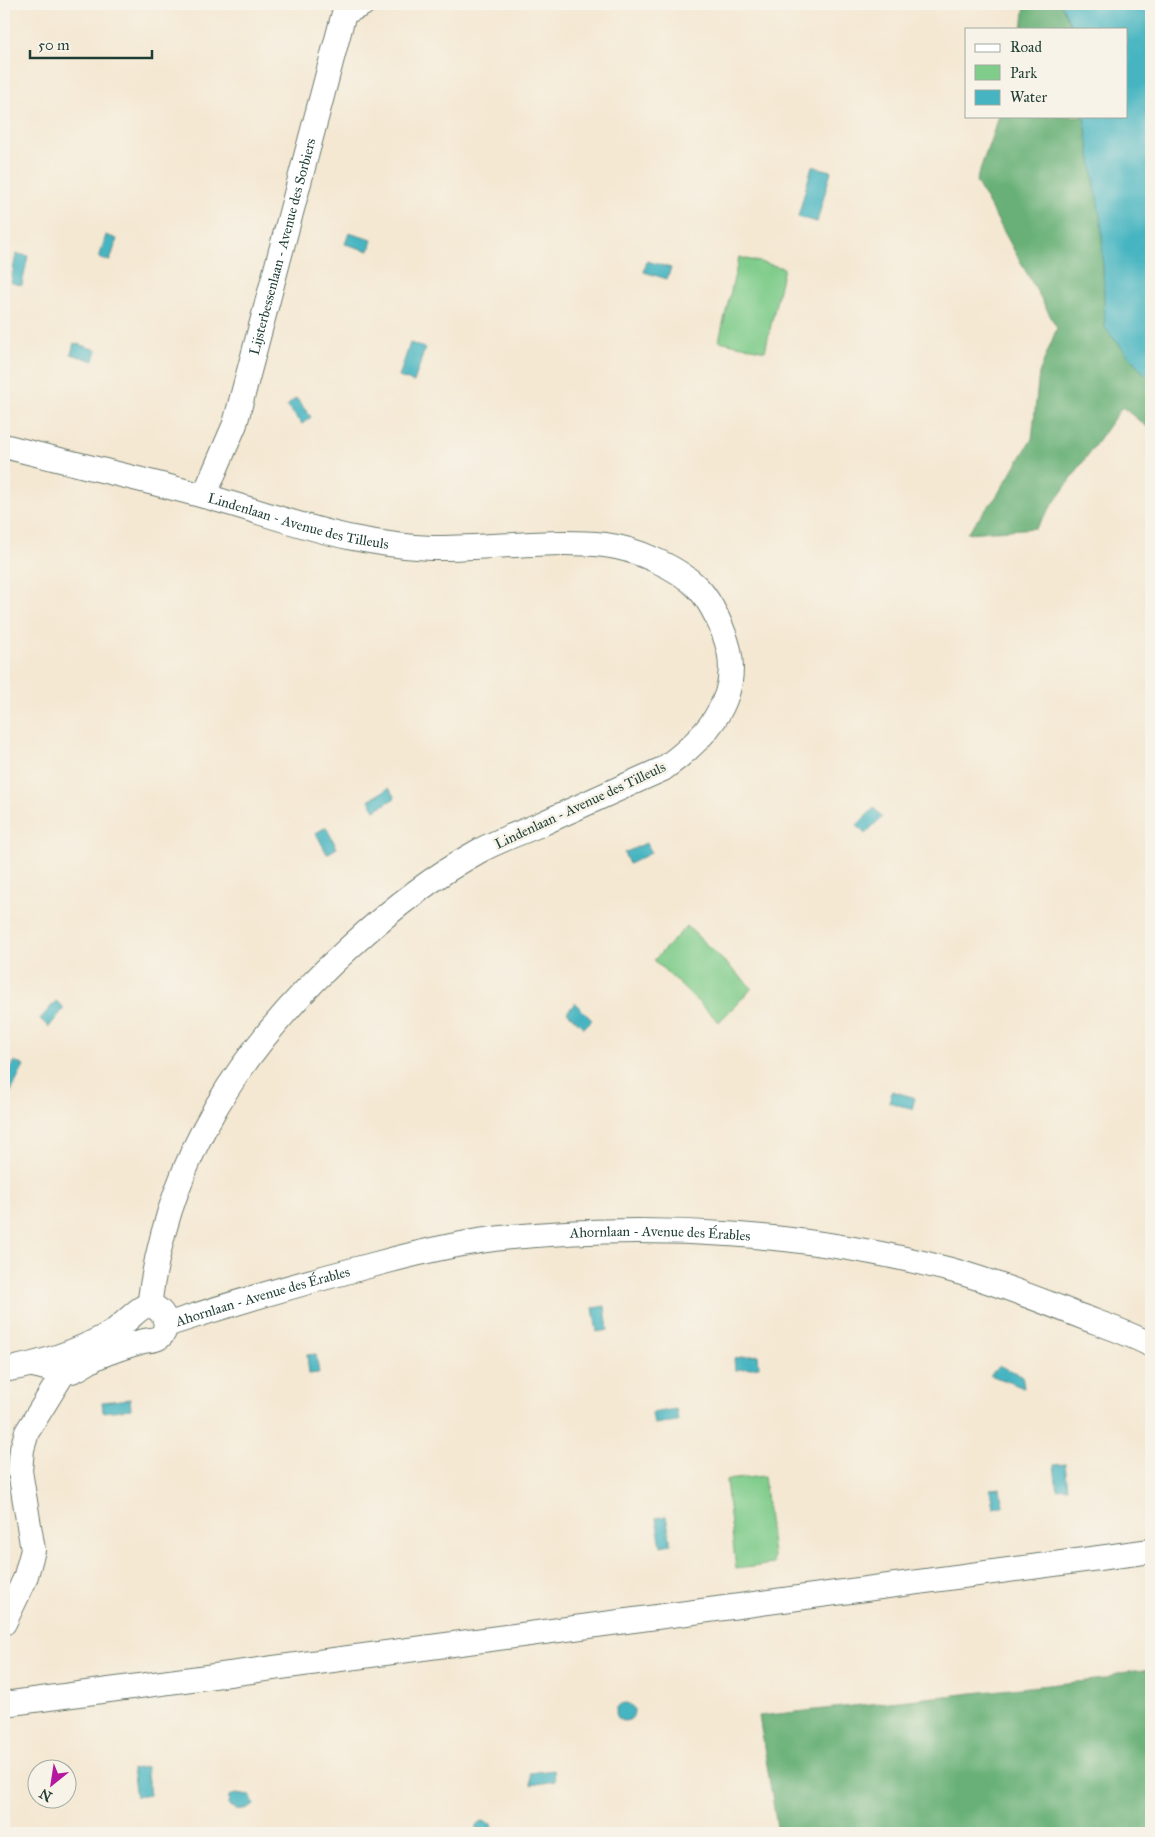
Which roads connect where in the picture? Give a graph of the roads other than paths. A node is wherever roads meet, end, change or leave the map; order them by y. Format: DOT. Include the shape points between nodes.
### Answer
graph roads {
  1 [pos="363,4"];
  2 [pos="4,446"];
  3 [pos="204,496"];
  4 [pos="140,1312"];
  5 [pos="166,1325"];
  6 [pos="143,1341"];
  7 [pos="1151,1344"];
  8 [pos="60,1364"];
  9 [pos="4,1370"];
  10 [pos="1151,1550"];
  11 [pos="4,1623"];
  12 [pos="4,1704"];
  1 -- 3 [label="street, Lijsterbessenlaan - Avenue des Sorbiers" via="344,13 235,424"];
  2 -- 3 [label="street, Lindenlaan - Avenue des Tilleuls"];
  3 -- 4 [label="street, Lindenlaan - Avenue des Tilleuls" via="350,538 401,546 555,544 606,546 642,554 698,588 727,641 731,662 730,686 721,712 687,752 663,769 479,851 393,908 319,975 269,1030 225,1089 203,1128 179,1185"];
  4 -- 5 [label="street, Ahornlaan - Avenue des Érables" via="158,1309"];
  4 -- 6 [label="street" via="131,1329"];
  4 -- 8 [label="street, Ahornlaan - Avenue des Érables"];
  5 -- 6 [label="street, Ahornlaan - Avenue des Érables" via="159,1338"];
  5 -- 7 [label="street, Ahornlaan - Avenue des Érables" via="288,1286 430,1250 510,1237 593,1232 686,1232 782,1240 864,1252 951,1270"];
  6 -- 8 [label="street, Ahornlaan - Avenue des Érables"];
  8 -- 9 [label="street, Ahornlaan - Avenue des Érables"];
  8 -- 11 [label="street" via="22,1449 20,1471 33,1550 25,1579"];
  10 -- 12 [label="street"];
}
